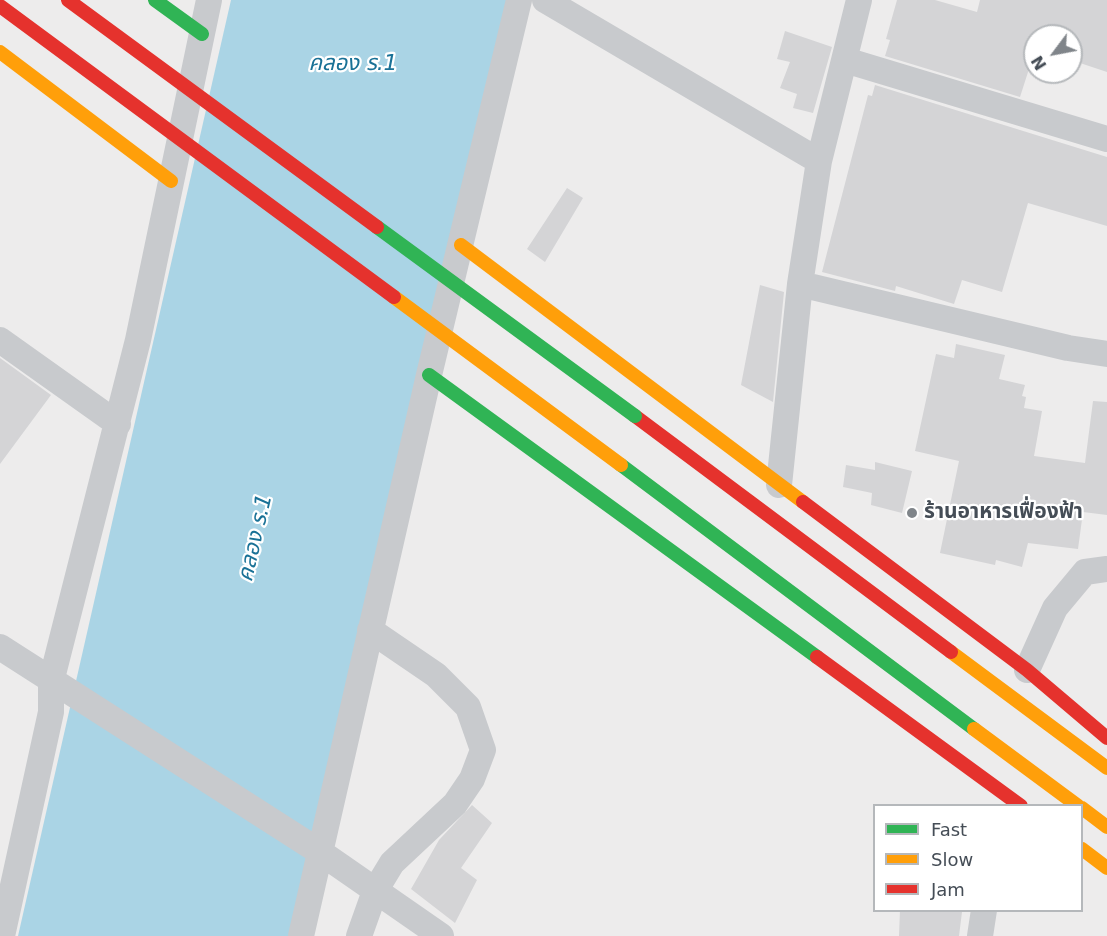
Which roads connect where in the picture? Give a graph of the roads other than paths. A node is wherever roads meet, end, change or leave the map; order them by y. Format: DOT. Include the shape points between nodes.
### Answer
graph roads {
  1 [pos="68,0"];
  2 [pos="155,0"];
  3 [pos="209,0"];
  4 [pos="519,0"];
  5 [pos="545,0"];
  6 [pos="859,0"];
  7 [pos="0,6"];
  8 [pos="202,34"];
  9 [pos="0,52"];
  10 [pos="845,60"];
  11 [pos="1107,139"];
  12 [pos="819,161"];
  13 [pos="171,181"];
  14 [pos="461,245"];
  15 [pos="800,284"];
  16 [pos="0,340"];
  17 [pos="1107,354"];
  18 [pos="429,375"];
  19 [pos="118,424"];
  20 [pos="779,484"];
  21 [pos="1107,569"];
  22 [pos="370,630"];
  23 [pos="0,647"];
  24 [pos="1027,670"];
  25 [pos="51,682"];
  26 [pos="1107,738"];
  27 [pos="1107,768"];
  28 [pos="1008,801"];
  29 [pos="1076,804"];
  30 [pos="1083,809"];
  31 [pos="1107,827"];
  32 [pos="1083,850"];
  33 [pos="320,852"];
  34 [pos="1107,868"];
  35 [pos="375,891"];
  36 [pos="984,912"];
  37 [pos="3,934"];
  38 [pos="301,936"];
  39 [pos="359,936"];
  40 [pos="441,936"];
  41 [pos="980,936"];
  1 -- 27 [label="main road, bridge"];
  2 -- 8 [label="main road"];
  3 -- 8 [label="street"];
  4 -- 14 [label="street"];
  5 -- 12 [label="street"];
  6 -- 10 [label="street"];
  7 -- 29 [label="main road, bridge"];
  8 -- 13 [label="street"];
  9 -- 13 [label="main road"];
  10 -- 11 [label="street"];
  10 -- 12 [label="street"];
  12 -- 15 [label="street"];
  13 -- 19 [label="street"];
  14 -- 18 [label="street"];
  14 -- 20 [label="main road"];
  15 -- 17 [label="street"];
  15 -- 20 [label="street"];
  16 -- 19 [label="street"];
  18 -- 22 [label="street"];
  18 -- 28 [label="main road"];
  19 -- 25 [label="street"];
  20 -- 24 [label="main road"];
  21 -- 24 [label="street" via="1085,572 1055,608"];
  22 -- 33 [label="street"];
  22 -- 35 [label="street" via="436,675 468,707 483,750 472,779 455,804 392,863"];
  23 -- 25 [label="street"];
  24 -- 26 [label="main road"];
  25 -- 33 [label="street"];
  25 -- 37 [label="street" via="51,712"];
  30 -- 31 [label="main road"];
  32 -- 34 [label="main road"];
  33 -- 35 [label="street"];
  33 -- 38 [label="street"];
  35 -- 39 [label="street"];
  35 -- 40 [label="street"];
  36 -- 41 [label="street"];
}
